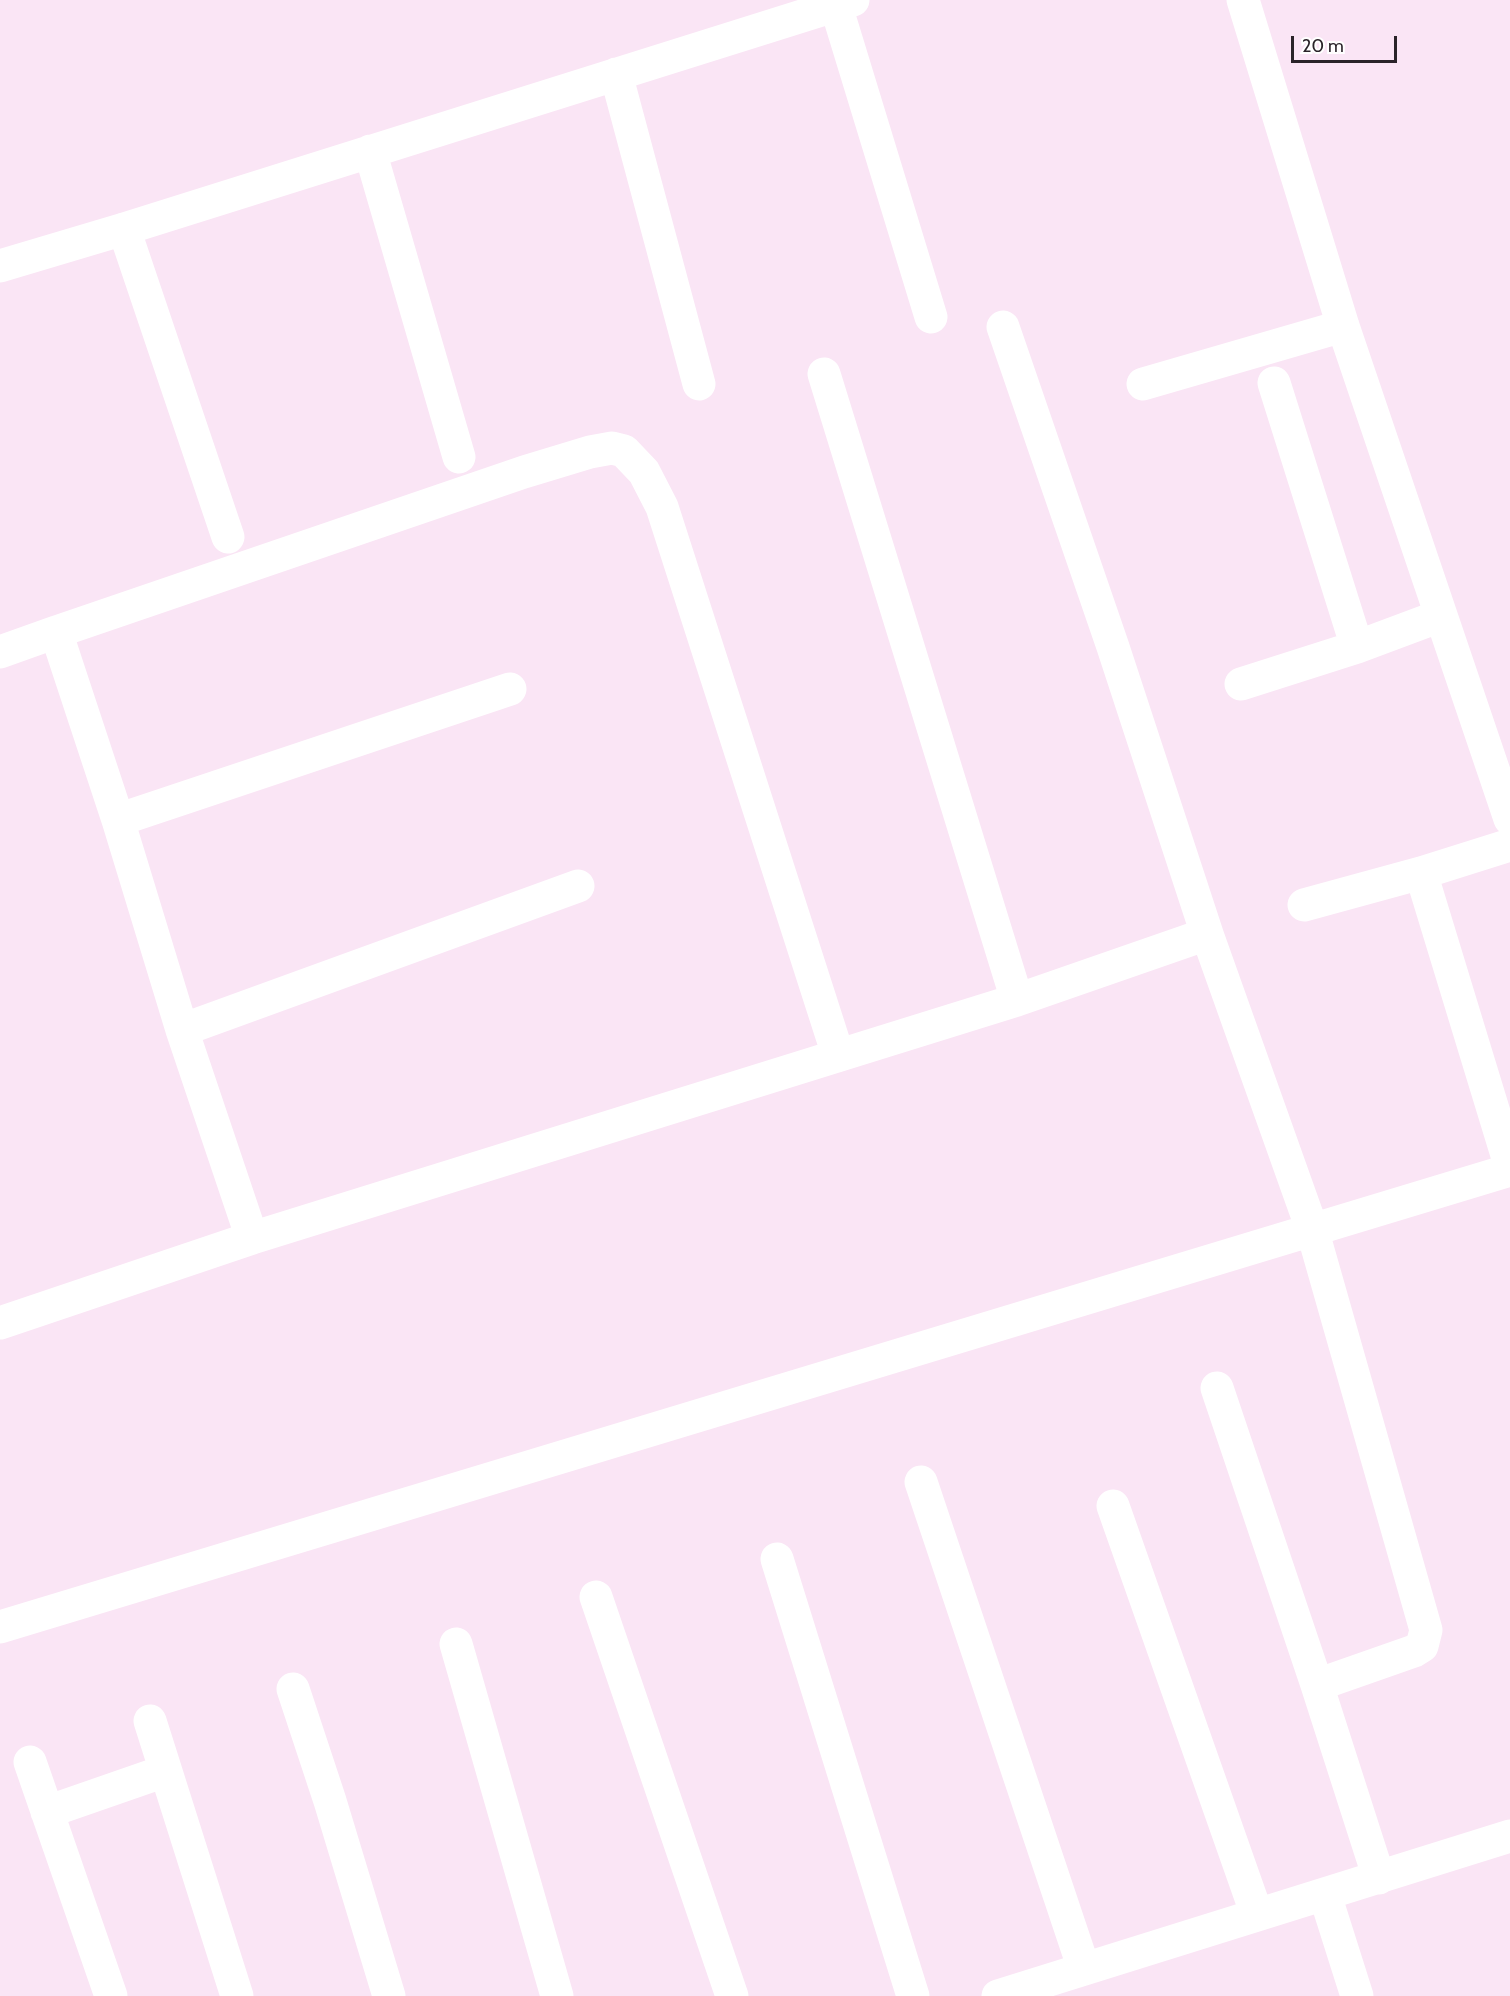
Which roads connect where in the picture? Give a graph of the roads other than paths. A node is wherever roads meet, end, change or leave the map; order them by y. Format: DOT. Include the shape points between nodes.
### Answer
graph roads {
  1 [pos="1243,0"];
  2 [pos="845,3"];
  3 [pos="616,74"];
  4 [pos="370,151"];
  5 [pos="124,229"];
  6 [pos="0,266"];
  7 [pos="931,317"];
  8 [pos="1343,326"];
  9 [pos="1003,327"];
  10 [pos="824,374"];
  11 [pos="1274,383"];
  12 [pos="699,384"];
  13 [pos="1143,384"];
  14 [pos="459,457"];
  15 [pos="228,537"];
  16 [pos="1440,616"];
  17 [pos="56,632"];
  18 [pos="1357,647"];
  19 [pos="0,652"];
  20 [pos="1241,684"];
  21 [pos="510,689"];
  22 [pos="1510,819"];
  23 [pos="118,820"];
  24 [pos="1510,845"];
  25 [pos="1421,873"];
  26 [pos="578,886"];
  27 [pos="1304,905"];
  28 [pos="1208,934"];
  29 [pos="1017,1000"];
  30 [pos="182,1030"];
  31 [pos="838,1055"];
  32 [pos="1510,1165"];
  33 [pos="1510,1170"];
  34 [pos="1312,1229"];
  35 [pos="252,1238"];
  36 [pos="0,1323"];
  37 [pos="1216,1388"];
  38 [pos="921,1482"];
  39 [pos="1113,1506"];
  40 [pos="777,1559"];
  41 [pos="596,1597"];
  42 [pos="0,1627"];
  43 [pos="456,1644"];
  44 [pos="1317,1685"];
  45 [pos="293,1689"];
  46 [pos="150,1721"];
  47 [pos="30,1762"];
  48 [pos="165,1771"];
  49 [pos="47,1812"];
  50 [pos="1510,1836"];
  51 [pos="1379,1878"];
  52 [pos="1325,1895"];
  53 [pos="1257,1915"];
  54 [pos="1084,1969"];
  55 [pos="111,1996"];
  56 [pos="237,1996"];
  57 [pos="389,1996"];
  58 [pos="557,1996"];
  59 [pos="732,1996"];
  60 [pos="913,1996"];
  61 [pos="1001,1996"];
  62 [pos="1357,1996"];
  1 -- 8 [label="street"];
  2 -- 3 [label="street"];
  2 -- 7 [label="street"];
  3 -- 4 [label="street"];
  3 -- 12 [label="street"];
  4 -- 5 [label="street"];
  4 -- 14 [label="street"];
  5 -- 6 [label="street"];
  5 -- 15 [label="street"];
  8 -- 13 [label="street"];
  8 -- 16 [label="street"];
  9 -- 28 [label="street"];
  10 -- 29 [label="street"];
  11 -- 18 [label="street"];
  16 -- 18 [label="street"];
  16 -- 22 [label="street"];
  17 -- 19 [label="street"];
  17 -- 23 [label="street"];
  17 -- 31 [label="street" via="524,472 590,452 612,448 624,451 644,472 663,507"];
  18 -- 20 [label="street"];
  21 -- 23 [label="street"];
  23 -- 30 [label="street"];
  24 -- 25 [label="street"];
  25 -- 27 [label="street"];
  25 -- 32 [label="street"];
  26 -- 30 [label="street"];
  28 -- 29 [label="street"];
  28 -- 34 [label="street"];
  29 -- 31 [label="street"];
  30 -- 35 [label="street"];
  31 -- 35 [label="street"];
  33 -- 34 [label="street"];
  34 -- 42 [label="street"];
  34 -- 44 [label="street" via="1426,1629 1422,1646 1414,1651"];
  35 -- 36 [label="street"];
  37 -- 44 [label="street"];
  38 -- 54 [label="street"];
  39 -- 53 [label="street"];
  40 -- 60 [label="street"];
  41 -- 59 [label="street"];
  43 -- 58 [label="street"];
  44 -- 51 [label="street"];
  45 -- 57 [label="street"];
  46 -- 48 [label="street"];
  47 -- 49 [label="street"];
  48 -- 49 [label="street"];
  48 -- 56 [label="street"];
  49 -- 55 [label="street"];
  50 -- 51 [label="street"];
  51 -- 52 [label="street"];
  52 -- 53 [label="street"];
  52 -- 62 [label="street"];
  53 -- 54 [label="street"];
  54 -- 61 [label="street"];
}
